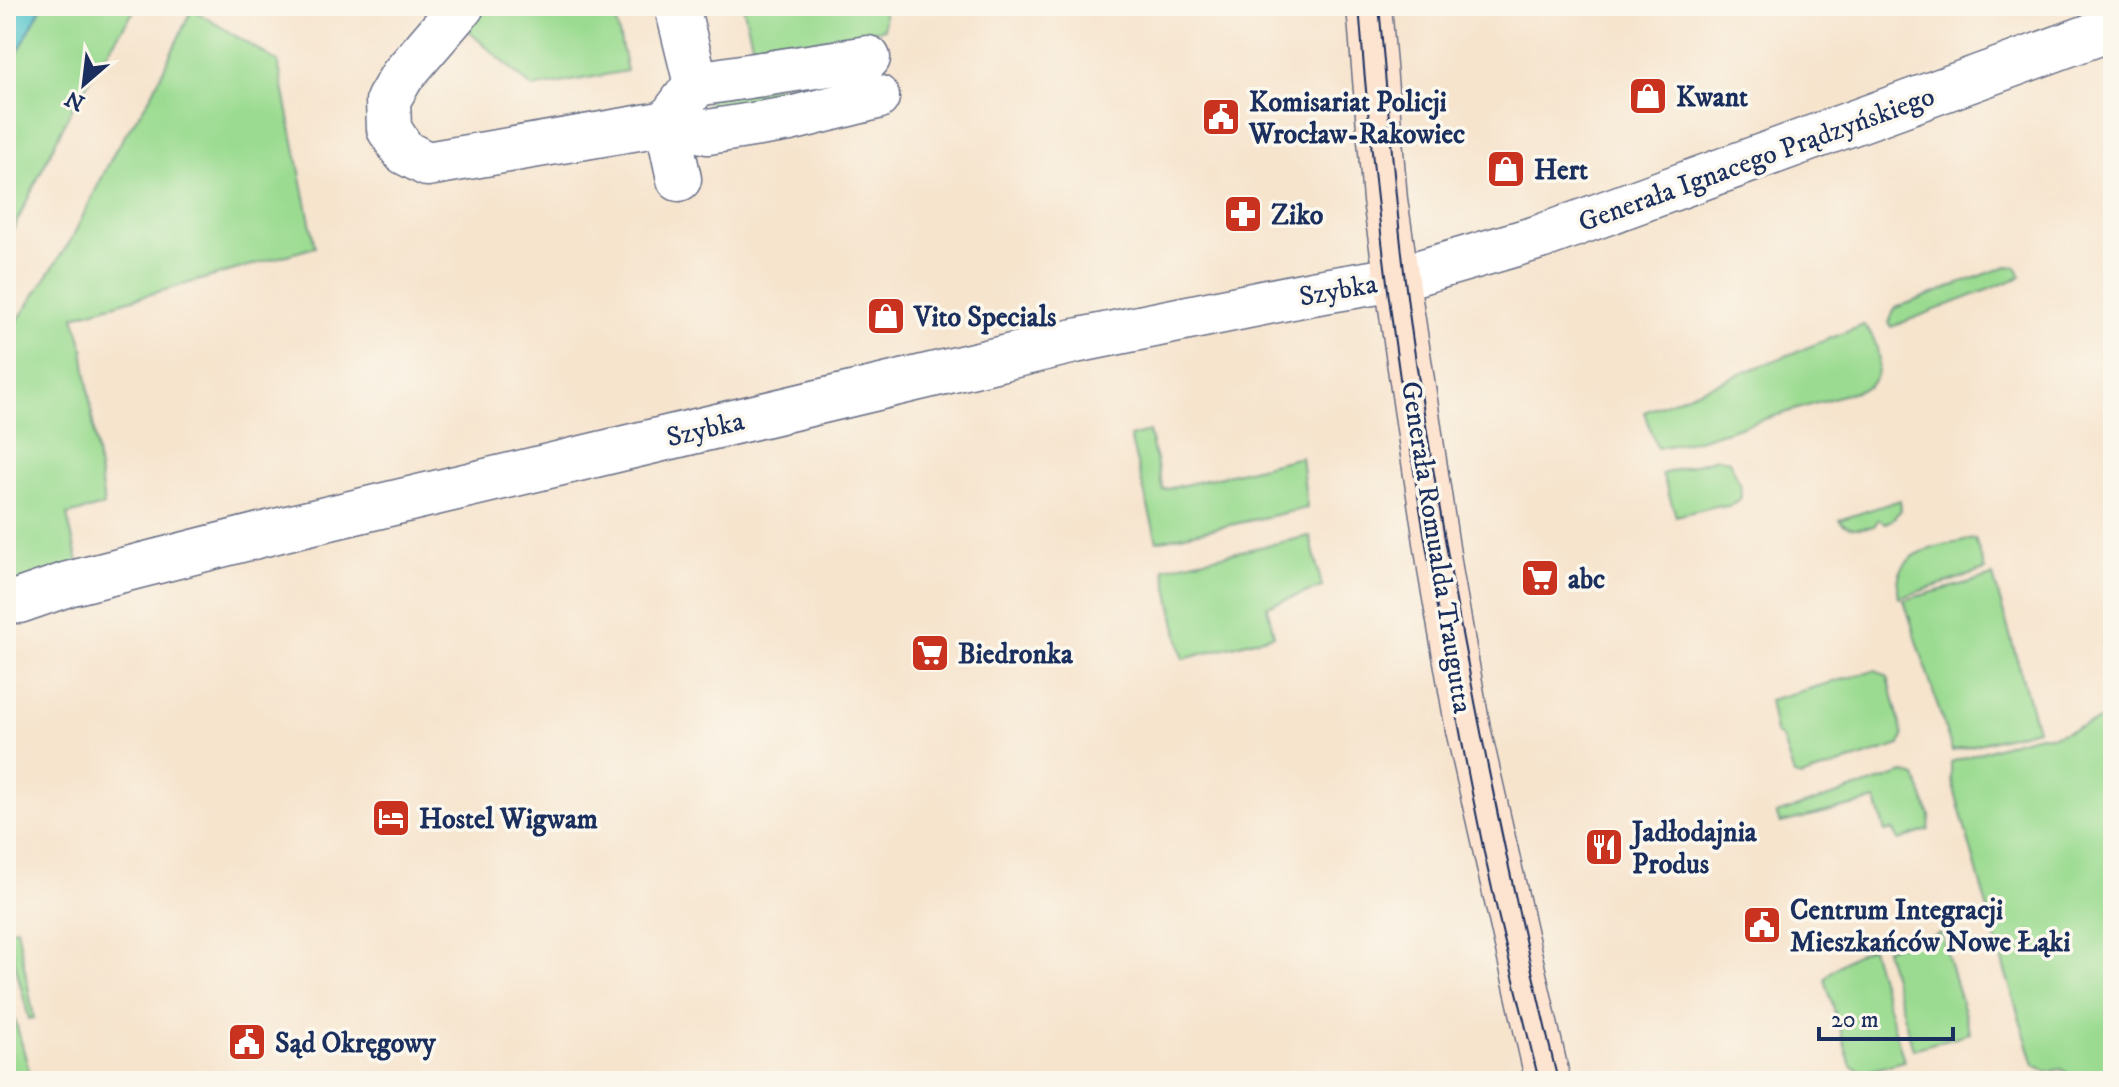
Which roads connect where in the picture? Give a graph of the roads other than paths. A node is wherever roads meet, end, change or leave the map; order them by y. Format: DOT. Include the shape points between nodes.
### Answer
graph roads {
  1 [pos="462,6"];
  2 [pos="677,6"];
  3 [pos="1369,6"];
  4 [pos="2113,28"];
  5 [pos="696,84"];
  6 [pos="667,123"];
  7 [pos="679,179"];
  8 [pos="1396,279"];
  9 [pos="19,601"];
  10 [pos="1548,1081"];
  1 -- 6 [label="street" via="388,100 389,129 404,152 427,164"];
  2 -- 5 [label="street"];
  3 -- 8 [label="main road, Generała Romualda Traugutta"];
  4 -- 8 [label="street, Generała Ignacego Prądzyńskiego" via="1540,237"];
  5 -- 6 [label="street"];
  5 -- 6 [label="street" via="872,78 790,119 708,132"];
  6 -- 7 [label="street"];
  8 -- 9 [label="street, Szybka" via="1075,341 469,484 68,584"];
  8 -- 10 [label="main road, Generała Romualda Traugutta" via="1468,729"];
}
